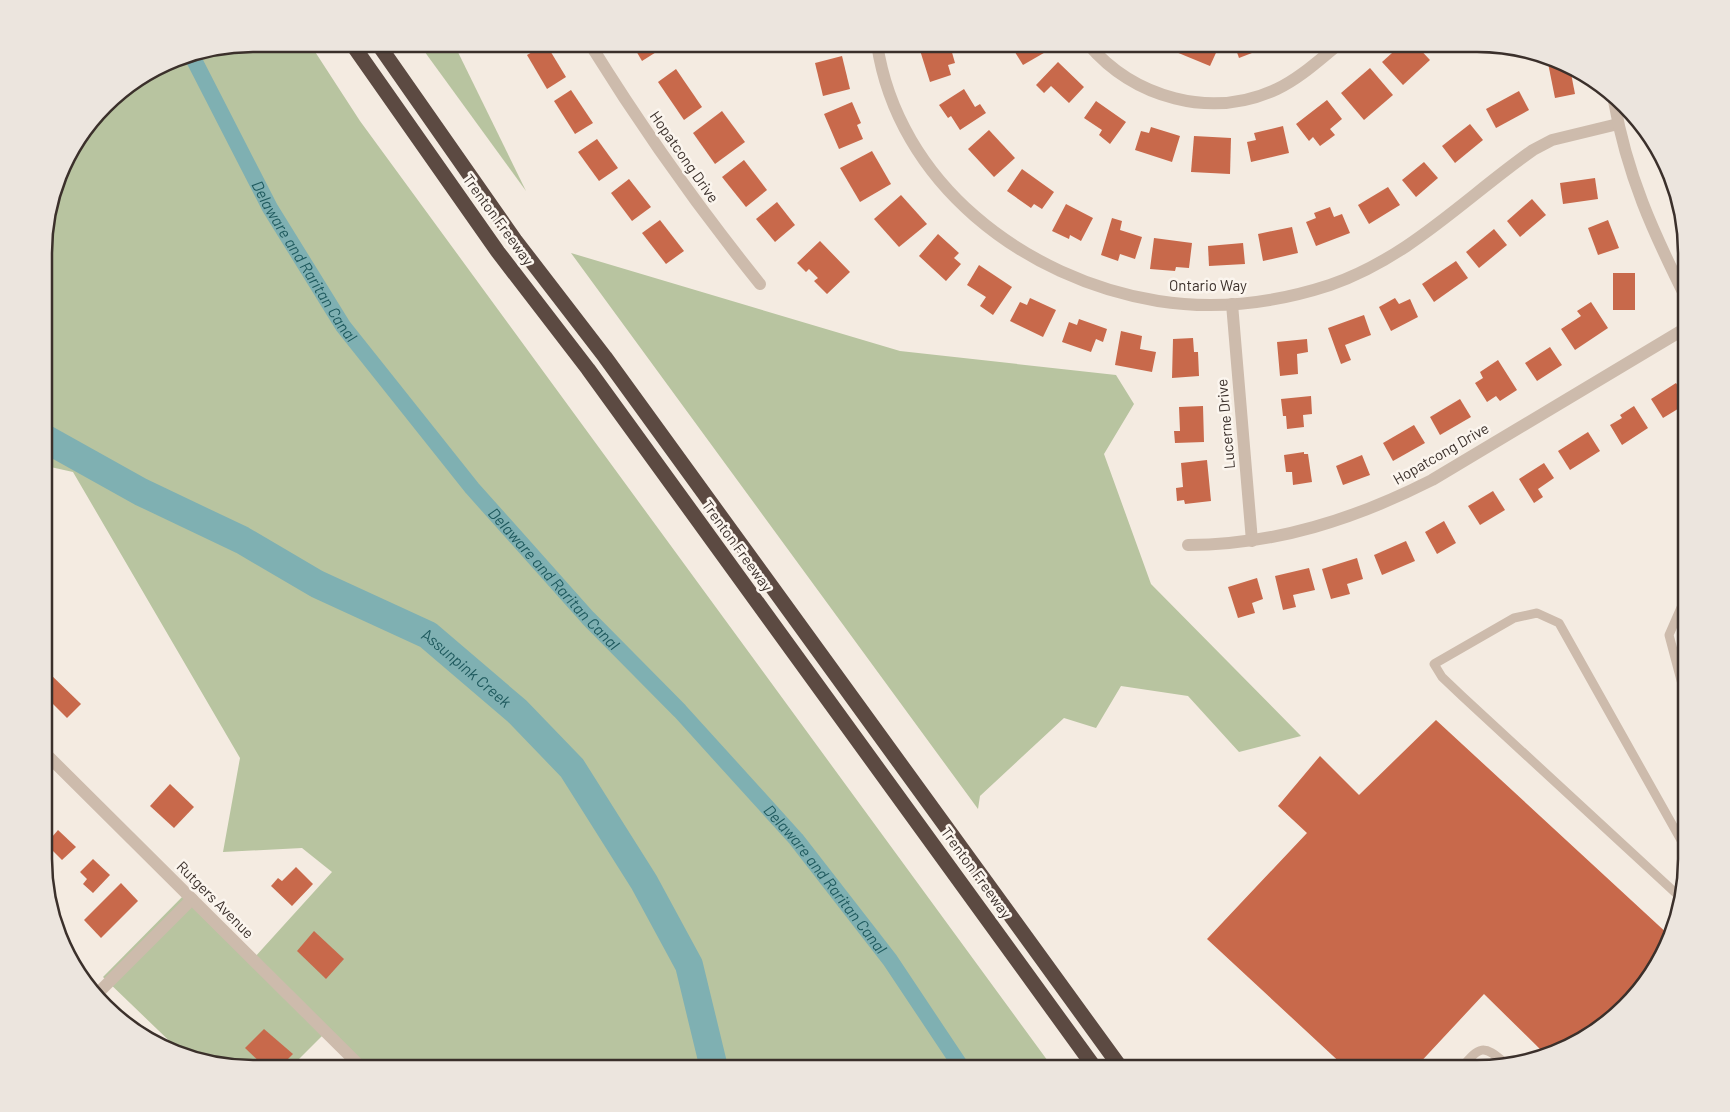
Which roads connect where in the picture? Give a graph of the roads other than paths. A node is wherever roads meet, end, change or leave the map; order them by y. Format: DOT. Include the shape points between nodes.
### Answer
graph roads {
  1 [pos="358,52"];
  2 [pos="384,52"];
  3 [pos="595,52"];
  4 [pos="879,52"];
  5 [pos="1096,52"];
  6 [pos="1329,52"];
  7 [pos="1615,108"];
  8 [pos="1618,124"];
  9 [pos="1678,282"];
  10 [pos="760,284"];
  11 [pos="1232,304"];
  12 [pos="1678,333"];
  13 [pos="1252,541"];
  14 [pos="1188,546"];
  15 [pos="1678,614"];
  16 [pos="1678,669"];
  17 [pos="52,760"];
  18 [pos="1678,835"];
  19 [pos="1675,892"];
  20 [pos="192,899"];
  21 [pos="102,990"];
  22 [pos="1499,1058"];
  23 [pos="354,1060"];
  24 [pos="1089,1060"];
  25 [pos="1115,1060"];
  26 [pos="1467,1060"];
  1 -- 24 [label="highway, Trenton Freeway" via="498,252 588,369"];
  2 -- 25 [label="highway, Trenton Freeway" via="515,240 605,357"];
  3 -- 10 [label="street, Hopatcong Drive" via="644,130 713,226"];
  4 -- 11 [label="street, Ontario Way" via="888,92 918,153 958,202 987,227 1051,268 1086,283 1159,301"];
  5 -- 6 [label="street" via="1138,86 1161,95 1207,103 1254,97 1277,89 1299,77"];
  7 -- 8 [label="street"];
  8 -- 9 [label="street" via="1634,184"];
  8 -- 11 [label="street, Ontario Way" via="1552,140 1533,150 1428,232 1367,270 1294,295"];
  11 -- 13 [label="street, Lucerne Drive"];
  12 -- 13 [label="street, Hopatcong Drive" via="1432,480 1391,501 1314,528"];
  13 -- 14 [label="street, Hopatcong Drive"];
  15 -- 16 [label="lane" via="1669,635"];
  17 -- 20 [label="street, Rutgers Avenue"];
  18 -- 19 [label="lane" via="1559,623 1537,614 1514,618 1434,664 1442,677"];
  20 -- 21 [label="street"];
  20 -- 23 [label="street, Rutgers Avenue"];
  22 -- 26 [label="lane" via="1482,1049"];
}
